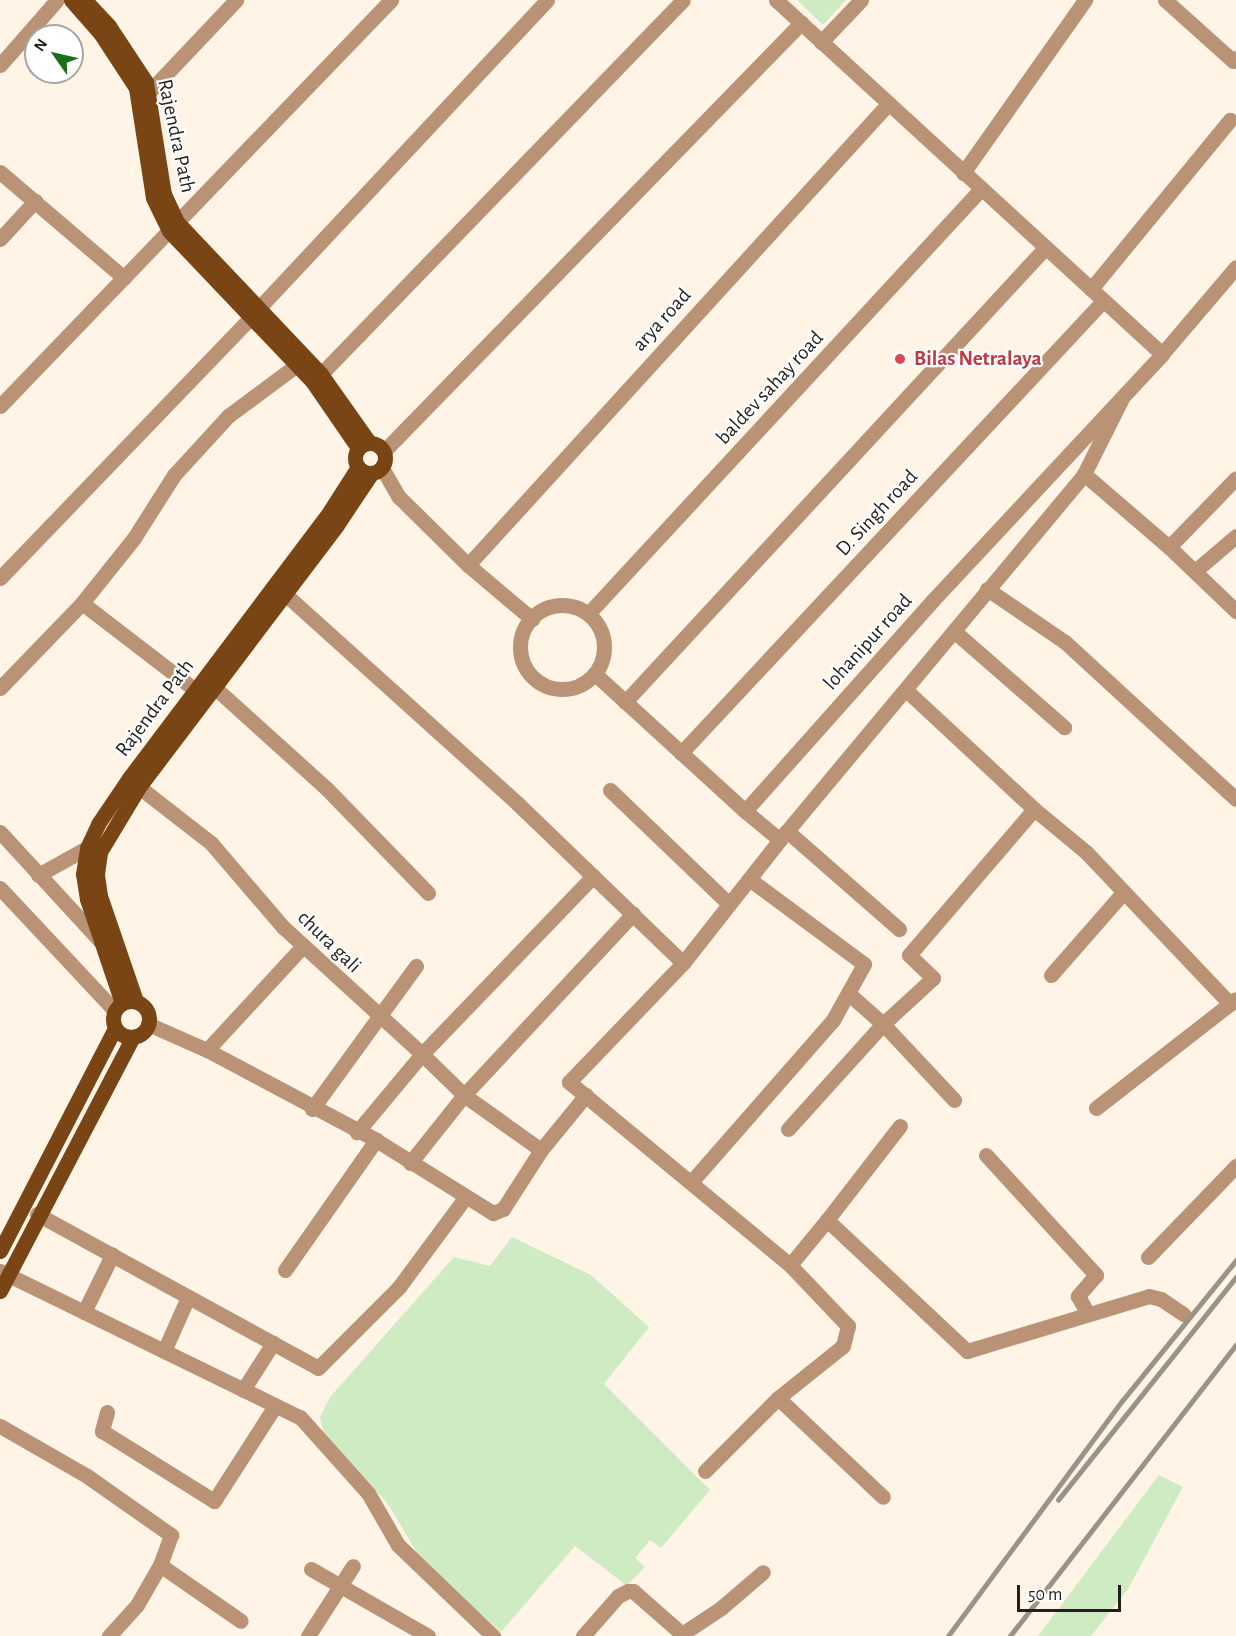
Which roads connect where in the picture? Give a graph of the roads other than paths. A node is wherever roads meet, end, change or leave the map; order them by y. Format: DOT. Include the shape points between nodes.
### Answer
graph roads {
  1 [pos="57,0"];
  2 [pos="70,0"];
  3 [pos="86,0"];
  4 [pos="236,0"];
  5 [pos="391,0"];
  6 [pos="547,0"];
  7 [pos="683,0"];
  8 [pos="776,0"];
  9 [pos="861,0"];
  10 [pos="1084,0"];
  11 [pos="1165,0"];
  12 [pos="801,23"];
  13 [pos="105,30"];
  14 [pos="821,42"];
  15 [pos="1236,58"];
  16 [pos="0,65"];
  17 [pos="149,92"];
  18 [pos="888,104"];
  19 [pos="1230,120"];
  20 [pos="0,172"];
  21 [pos="963,173"];
  22 [pos="981,189"];
  23 [pos="35,201"];
  24 [pos="173,226"];
  25 [pos="0,239"];
  26 [pos="1045,248"];
  27 [pos="1236,267"];
  28 [pos="124,278"];
  29 [pos="1091,290"];
  30 [pos="1103,301"];
  31 [pos="254,314"];
  32 [pos="1162,354"];
  33 [pos="298,364"];
  34 [pos="321,374"];
  35 [pos="1120,400"];
  36 [pos="0,406"];
  37 [pos="364,445"];
  38 [pos="384,451"];
  39 [pos="370,470"];
  40 [pos="1084,474"];
  41 [pos="1236,478"];
  42 [pos="1236,536"];
  43 [pos="1169,547"];
  44 [pos="468,565"];
  45 [pos="1195,571"];
  46 [pos="0,578"];
  47 [pos="987,589"];
  48 [pos="285,594"];
  49 [pos="82,603"];
  50 [pos="1236,611"];
  51 [pos="588,614"];
  52 [pos="532,619"];
  53 [pos="955,632"];
  54 [pos="595,674"];
  55 [pos="213,686"];
  56 [pos="0,688"];
  57 [pos="194,689"];
  58 [pos="906,690"];
  59 [pos="625,702"];
  60 [pos="1064,727"];
  61 [pos="681,753"];
  62 [pos="139,787"];
  63 [pos="610,790"];
  64 [pos="1236,799"];
  65 [pos="1034,808"];
  66 [pos="745,811"];
  67 [pos="0,832"];
  68 [pos="783,835"];
  69 [pos="87,848"];
  70 [pos="38,875"];
  71 [pos="592,876"];
  72 [pos="749,879"];
  73 [pos="0,888"];
  74 [pos="428,892"];
  75 [pos="1122,894"];
  76 [pos="729,904"];
  77 [pos="633,914"];
  78 [pos="899,928"];
  79 [pos="110,943"];
  80 [pos="303,946"];
  81 [pos="683,963"];
  82 [pos="416,966"];
  83 [pos="1051,975"];
  84 [pos="849,994"];
  85 [pos="1233,1002"];
  86 [pos="125,1005"];
  87 [pos="378,1017"];
  88 [pos="148,1024"];
  89 [pos="883,1024"];
  90 [pos="115,1028"];
  91 [pos="133,1037"];
  92 [pos="207,1050"];
  93 [pos="422,1054"];
  94 [pos="464,1095"];
  95 [pos="586,1095"];
  96 [pos="954,1100"];
  97 [pos="1096,1108"];
  98 [pos="312,1109"];
  99 [pos="900,1126"];
  100 [pos="788,1129"];
  101 [pos="357,1132"];
  102 [pos="376,1140"];
  103 [pos="541,1150"];
  104 [pos="986,1155"];
  105 [pos="410,1162"];
  106 [pos="1236,1166"];
  107 [pos="692,1181"];
  108 [pos="464,1199"];
  109 [pos="37,1214"];
  110 [pos="827,1220"];
  111 [pos="0,1251"];
  112 [pos="112,1255"];
  113 [pos="1148,1257"];
  114 [pos="790,1266"];
  115 [pos="285,1270"];
  116 [pos="4,1273"];
  117 [pos="0,1291"];
  118 [pos="189,1297"];
  119 [pos="84,1312"];
  120 [pos="1087,1312"];
  121 [pos="1184,1314"];
  122 [pos="273,1343"];
  123 [pos="164,1351"];
  124 [pos="243,1390"];
  125 [pos="778,1398"];
  126 [pos="275,1406"];
  127 [pos="107,1412"];
  128 [pos="0,1426"];
  129 [pos="705,1471"];
  130 [pos="883,1497"];
  131 [pos="160,1565"];
  132 [pos="353,1566"];
  133 [pos="311,1569"];
  134 [pos="763,1572"];
  135 [pos="341,1586"];
  136 [pos="241,1621"];
  137 [pos="697,1633"];
  138 [pos="109,1636"];
  139 [pos="308,1636"];
  140 [pos="428,1636"];
  141 [pos="493,1636"];
  142 [pos="583,1636"];
  1 -- 16 [label="street"];
  2 -- 13 [label="main road, Rajendra Path"];
  3 -- 13 [label="main road, Rajendra Path"];
  4 -- 17 [label="street"];
  5 -- 24 [label="street"];
  6 -- 31 [label="street"];
  7 -- 34 [label="street"];
  8 -- 12 [label="street"];
  9 -- 14 [label="street"];
  10 -- 21 [label="street"];
  11 -- 15 [label="street" via="1233,61"];
  12 -- 14 [label="street"];
  12 -- 38 [label="street"];
  13 -- 17 [label="main road, Rajendra Path"];
  13 -- 24 [label="main road, Rajendra Path" via="140,98 153,198"];
  14 -- 18 [label="street"];
  17 -- 24 [label="main road, Rajendra Path" via="164,194"];
  18 -- 21 [label="street"];
  18 -- 44 [label="street, arya road"];
  19 -- 29 [label="street"];
  20 -- 23 [label="street"];
  21 -- 22 [label="street"];
  22 -- 26 [label="street"];
  22 -- 51 [label="street, baldev sahay road"];
  23 -- 25 [label="street"];
  23 -- 28 [label="street"];
  24 -- 28 [label="street"];
  24 -- 31 [label="main road, Rajendra Path"];
  26 -- 29 [label="street"];
  26 -- 59 [label="street"];
  27 -- 32 [label="street, lohanipur road"];
  28 -- 36 [label="street"];
  29 -- 30 [label="street"];
  30 -- 32 [label="street"];
  30 -- 61 [label="street, D. Singh road"];
  31 -- 33 [label="main road, Rajendra Path"];
  31 -- 34 [label="main road, Rajendra Path"];
  31 -- 46 [label="street"];
  32 -- 35 [label="street, lohanipur road"];
  33 -- 37 [label="main road, Rajendra Path"];
  33 -- 49 [label="street" via="228,416 174,476 134,538"];
  34 -- 37 [label="main road, Rajendra Path"];
  35 -- 40 [label="street"];
  35 -- 66 [label="street, lohanipur road" via="933,600"];
  37 -- 38 [label="main road, Rajendra Path"];
  37 -- 39 [label="main road" via="354,459"];
  38 -- 39 [label="main road, Rajendra Path"];
  39 -- 44 [label="street"];
  39 -- 48 [label="main road, Rajendra Path"];
  39 -- 57 [label="main road, Rajendra Path" via="326,517"];
  40 -- 43 [label="street"];
  40 -- 47 [label="street"];
  41 -- 43 [label="street"];
  42 -- 45 [label="street"];
  43 -- 45 [label="street"];
  44 -- 52 [label="street"];
  45 -- 50 [label="street"];
  47 -- 53 [label="street"];
  47 -- 64 [label="street" via="1065,642"];
  48 -- 55 [label="main road, Rajendra Path"];
  48 -- 71 [label="street"];
  49 -- 56 [label="street"];
  49 -- 57 [label="street"];
  51 -- 52 [label="street" via="563,605 550,607"];
  51 -- 54 [label="street" via="597,624 603,642"];
  52 -- 54 [label="street" via="521,635 519,649 530,676 555,689 584,683"];
  53 -- 58 [label="street"];
  53 -- 60 [label="street"];
  54 -- 59 [label="street"];
  55 -- 62 [label="main road, Rajendra Path"];
  55 -- 74 [label="street" via="327,789"];
  57 -- 69 [label="main road, Rajendra Path" via="123,787"];
  58 -- 65 [label="street"];
  58 -- 68 [label="street"];
  59 -- 61 [label="street"];
  61 -- 66 [label="street"];
  62 -- 79 [label="main road, Rajendra Path" via="100,852 97,874"];
  62 -- 80 [label="street, chura gali" via="211,843"];
  63 -- 76 [label="street"];
  65 -- 75 [label="street" via="1086,852"];
  65 -- 89 [label="street" via="909,955 933,978"];
  66 -- 68 [label="street"];
  67 -- 70 [label="street"];
  68 -- 72 [label="street"];
  68 -- 78 [label="street"];
  69 -- 70 [label="street"];
  69 -- 79 [label="main road, Rajendra Path" via="83,874 87,899"];
  70 -- 79 [label="street"];
  71 -- 77 [label="street"];
  71 -- 93 [label="street"];
  72 -- 76 [label="street"];
  72 -- 84 [label="street" via="864,964"];
  73 -- 86 [label="street"];
  75 -- 83 [label="street"];
  75 -- 85 [label="street"];
  76 -- 81 [label="street"];
  77 -- 81 [label="street"];
  77 -- 94 [label="street"];
  79 -- 86 [label="main road, Rajendra Path"];
  80 -- 87 [label="street, chura gali"];
  80 -- 92 [label="street"];
  81 -- 95 [label="street" via="569,1082"];
  82 -- 87 [label="street"];
  84 -- 89 [label="street"];
  84 -- 107 [label="street" via="833,1020"];
  85 -- 97 [label="street"];
  86 -- 88 [label="main road, Rajendra Path" via="147,1010"];
  86 -- 90 [label="main road, Rajendra Path"];
  87 -- 93 [label="street, chura gali"];
  87 -- 98 [label="street"];
  88 -- 91 [label="main road"];
  88 -- 92 [label="street"];
  89 -- 96 [label="street"];
  89 -- 100 [label="street"];
  90 -- 91 [label="main road"];
  90 -- 111 [label="main road, Rajendra Path"];
  91 -- 109 [label="main road"];
  92 -- 98 [label="street"];
  93 -- 94 [label="street, chura gali"];
  93 -- 101 [label="street"];
  94 -- 103 [label="street, chura gali"];
  94 -- 105 [label="street"];
  95 -- 103 [label="street"];
  95 -- 107 [label="street"];
  98 -- 101 [label="street"];
  99 -- 110 [label="street"];
  101 -- 102 [label="street"];
  102 -- 105 [label="street"];
  102 -- 115 [label="street"];
  103 -- 108 [label="street" via="498,1213"];
  104 -- 120 [label="street" via="1096,1275 1078,1296"];
  105 -- 108 [label="street"];
  106 -- 113 [label="street"];
  107 -- 114 [label="street"];
  108 -- 122 [label="street" via="399,1287 323,1366 311,1366"];
  109 -- 112 [label="street"];
  109 -- 116 [label="main road"];
  110 -- 114 [label="street"];
  110 -- 120 [label="street" via="967,1351"];
  112 -- 118 [label="street"];
  112 -- 119 [label="street"];
  114 -- 125 [label="street" via="848,1326 843,1346"];
  116 -- 117 [label="main road"];
  116 -- 119 [label="street"];
  118 -- 122 [label="street"];
  118 -- 123 [label="street"];
  119 -- 123 [label="street"];
  120 -- 121 [label="street" via="1149,1296"];
  122 -- 124 [label="street"];
  123 -- 124 [label="street"];
  124 -- 126 [label="street"];
  125 -- 129 [label="street"];
  125 -- 130 [label="street"];
  126 -- 127 [label="street" via="214,1502 102,1431"];
  126 -- 141 [label="street" via="300,1417 368,1493 398,1545"];
  128 -- 131 [label="street" via="87,1476 171,1535"];
  131 -- 136 [label="street"];
  131 -- 138 [label="street" via="137,1605"];
  132 -- 135 [label="street"];
  133 -- 135 [label="street"];
  134 -- 137 [label="street"];
  135 -- 139 [label="street"];
  135 -- 140 [label="street"];
  137 -- 142 [label="street" via="678,1634 633,1591 628,1591 618,1596"];
}
